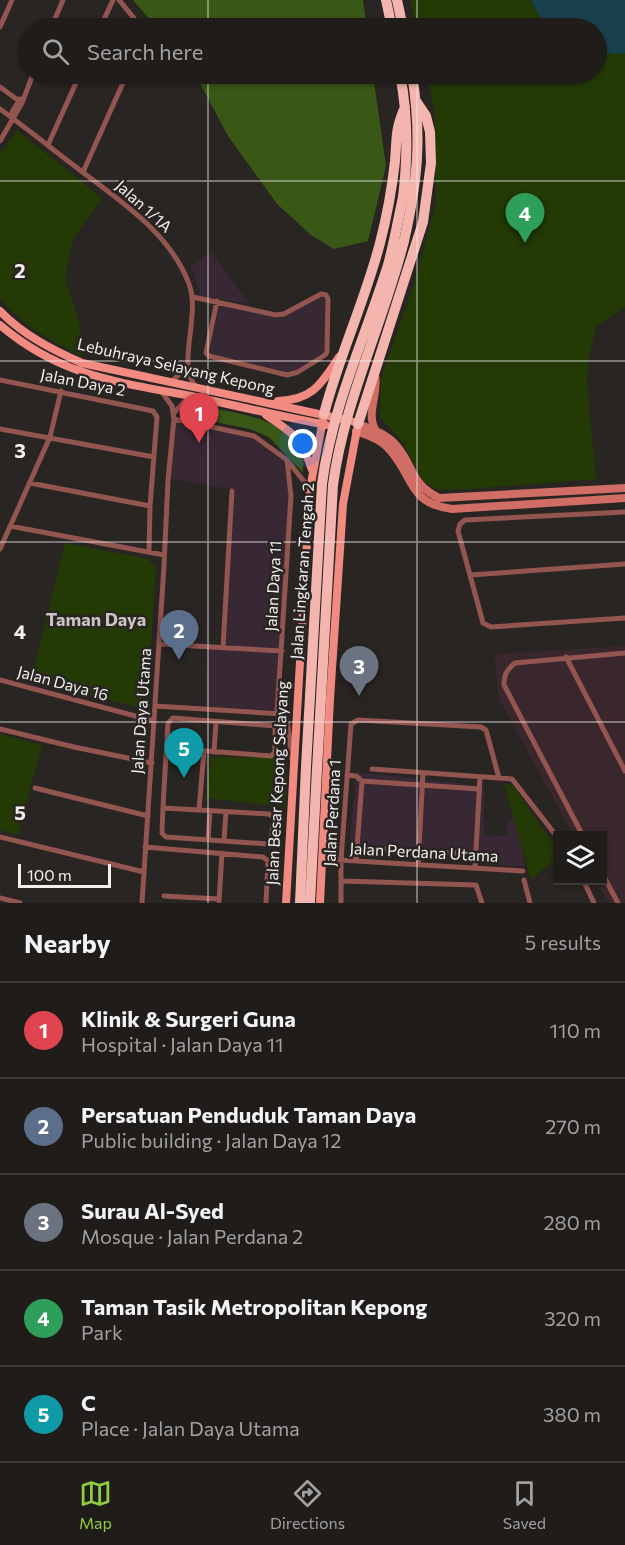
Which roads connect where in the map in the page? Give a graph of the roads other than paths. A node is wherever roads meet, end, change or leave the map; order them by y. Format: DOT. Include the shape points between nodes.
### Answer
graph roads {
  1 [pos="12,0"];
  2 [pos="63,0"];
  3 [pos="113,0"];
  4 [pos="118,0"];
  5 [pos="386,0"];
  6 [pos="397,0"];
  7 [pos="55,18"];
  8 [pos="105,18"];
  9 [pos="133,18"];
  10 [pos="390,18"];
  11 [pos="401,18"];
  12 [pos="0,27"];
  13 [pos="28,84"];
  14 [pos="75,84"];
  15 [pos="122,84"];
  16 [pos="402,84"];
  17 [pos="413,84"];
  18 [pos="0,87"];
  19 [pos="21,100"];
  20 [pos="416,101"];
  21 [pos="405,107"];
  22 [pos="0,109"];
  23 [pos="13,118"];
  24 [pos="0,141"];
  25 [pos="48,145"];
  26 [pos="82,172"];
  27 [pos="408,198"];
  28 [pos="193,297"];
  29 [pos="217,302"];
  30 [pos="0,311"];
  31 [pos="0,325"];
  32 [pos="347,345"];
  33 [pos="187,367"];
  34 [pos="374,373"];
  35 [pos="0,380"];
  36 [pos="171,382"];
  37 [pos="332,382"];
  38 [pos="196,387"];
  39 [pos="369,389"];
  40 [pos="160,390"];
  41 [pos="61,391"];
  42 [pos="194,397"];
  43 [pos="263,402"];
  44 [pos="262,412"];
  45 [pos="174,416"];
  46 [pos="323,419"];
  47 [pos="357,427"];
  48 [pos="376,431"];
  49 [pos="1,432"];
  50 [pos="50,437"];
  51 [pos="154,458"];
  52 [pos="287,460"];
  53 [pos="313,466"];
  54 [pos="347,475"];
  55 [pos="30,483"];
  56 [pos="625,488"];
  57 [pos="310,489"];
  58 [pos="232,491"];
  59 [pos="439,498"];
  60 [pos="625,498"];
  61 [pos="150,506"];
  62 [pos="436,507"];
  63 [pos="625,512"];
  64 [pos="10,526"];
  65 [pos="0,549"];
  66 [pos="149,552"];
  67 [pos="164,555"];
  68 [pos="625,564"];
  69 [pos="470,575"];
  70 [pos="625,618"];
  71 [pos="159,644"];
  72 [pos="223,648"];
  73 [pos="282,651"];
  74 [pos="625,653"];
  75 [pos="566,657"];
  76 [pos="0,680"];
  77 [pos="155,706"];
  78 [pos="277,712"];
  79 [pos="154,721"];
  80 [pos="216,722"];
  81 [pos="0,729"];
  82 [pos="166,748"];
  83 [pos="204,751"];
  84 [pos="214,752"];
  85 [pos="152,763"];
  86 [pos="293,764"];
  87 [pos="311,768"];
  88 [pos="372,769"];
  89 [pos="625,771"];
  90 [pos="423,773"];
  91 [pos="347,775"];
  92 [pos="480,777"];
  93 [pos="150,778"];
  94 [pos="499,778"];
  95 [pos="164,779"];
  96 [pos="363,781"];
  97 [pos="422,785"];
  98 [pos="35,788"];
  99 [pos="479,789"];
  100 [pos="163,808"];
  101 [pos="200,810"];
  102 [pos="210,811"];
  103 [pos="226,812"];
  104 [pos="148,816"];
  105 [pos="553,831"];
  106 [pos="580,831"];
  107 [pos="0,837"];
  108 [pos="208,839"];
  109 [pos="224,840"];
  110 [pos="145,847"];
  111 [pos="358,848"];
  112 [pos="418,851"];
  113 [pos="222,854"];
  114 [pos="476,854"];
  115 [pos="323,859"];
  116 [pos="341,860"];
  117 [pos="357,861"];
  118 [pos="418,865"];
  119 [pos="475,868"];
  120 [pos="523,871"];
  121 [pos="144,872"];
  122 [pos="524,880"];
  123 [pos="342,881"];
  124 [pos="607,881"];
  125 [pos="585,885"];
  126 [pos="164,896"];
  127 [pos="0,898"];
  128 [pos="219,901"];
  129 [pos="20,903"];
  130 [pos="141,903"];
  131 [pos="266,903"];
  132 [pos="286,903"];
  133 [pos="300,903"];
  134 [pos="310,903"];
  135 [pos="320,903"];
  136 [pos="341,903"];
  137 [pos="482,903"];
  138 [pos="530,903"];
  139 [pos="594,903"];
  140 [pos="618,903"];
  1 -- 12 [label="street"];
  2 -- 7 [label="street"];
  3 -- 8 [label="street"];
  4 -- 9 [label="street"];
  5 -- 10 [label="highway"];
  6 -- 11 [label="highway"];
  13 -- 19 [label="street"];
  14 -- 25 [label="street"];
  15 -- 26 [label="street"];
  16 -- 21 [label="highway, Jalan Lingkaran Tengah 2"];
  17 -- 20 [label="highway, Jalan Lingkaran Tengah 2"];
  18 -- 19 [label="street"];
  19 -- 23 [label="street" via="12,112"];
  20 -- 27 [label="highway, Jalan Lingkaran Tengah 2" via="419,153"];
  20 -- 34 [label="highway" via="430,132 431,163 423,222"];
  21 -- 27 [label="highway, Jalan Lingkaran Tengah 2"];
  21 -- 32 [label="highway" via="396,126 389,204 381,242"];
  22 -- 23 [label="street, Jalan 1/1A"];
  23 -- 24 [label="street"];
  23 -- 25 [label="street, Jalan 1/1A"];
  25 -- 26 [label="street, Jalan 1/1A"];
  26 -- 28 [label="street, Jalan 1/1A" via="128,206 173,252"];
  27 -- 87 [label="highway, Jalan Lingkaran Tengah 2, bridge" via="342,392 327,451 322,484"];
  28 -- 29 [label="street"];
  28 -- 33 [label="street, Jalan 1/1A"];
  29 -- 29 [label="street" via="276,315 326,295 327,352 298,372 286,375 207,355"];
  30 -- 36 [label="main road, Lebuhraya Selayang Kepong" via="27,334 82,363"];
  31 -- 40 [label="main road, Lebuhraya Selayang Kepong" via="62,365 97,378"];
  32 -- 37 [label="highway"];
  32 -- 43 [label="main road" via="325,378 303,398"];
  33 -- 36 [label="street"];
  33 -- 38 [label="street"];
  34 -- 39 [label="highway"];
  34 -- 48 [label="street" via="376,392 370,419"];
  35 -- 41 [label="street, Jalan Daya 2"];
  36 -- 38 [label="main road, Lebuhraya Selayang Kepong"];
  37 -- 39 [label="highway" via="335,392 347,401 360,398"];
  37 -- 46 [label="highway"];
  38 -- 43 [label="main road, Lebuhraya Selayang Kepong"];
  39 -- 47 [label="highway"];
  40 -- 42 [label="main road, Lebuhraya Selayang Kepong"];
  40 -- 45 [label="street" via="170,402"];
  41 -- 50 [label="street"];
  41 -- 51 [label="street, Jalan Daya 2" via="153,411 157,417"];
  42 -- 44 [label="main road, Lebuhraya Selayang Kepong"];
  42 -- 45 [label="street" via="184,402"];
  43 -- 46 [label="main road, Lebuhraya Selayang Kepong"];
  44 -- 46 [label="main road, Lebuhraya Selayang Kepong"];
  44 -- 53 [label="main road" via="300,441"];
  45 -- 52 [label="street" via="254,436"];
  45 -- 67 [label="street, Jalan Daya Utama"];
  46 -- 47 [label="main road, Lebuhraya Selayang Kepong"];
  46 -- 53 [label="main road, Jalan Besar Kepong Selayang"];
  47 -- 48 [label="street"];
  47 -- 54 [label="main road"];
  47 -- 62 [label="street" via="388,448 423,500"];
  48 -- 59 [label="street" via="388,437 401,452 420,486"];
  49 -- 50 [label="street"];
  50 -- 51 [label="street"];
  50 -- 55 [label="street"];
  51 -- 61 [label="street"];
  52 -- 57 [label="street"];
  52 -- 73 [label="street, Jalan Daya 11" via="291,496"];
  53 -- 54 [label="main road" via="326,450 338,447 345,456"];
  53 -- 57 [label="main road, Jalan Besar Kepong Selayang"];
  54 -- 115 [label="main road"];
  55 -- 61 [label="street"];
  55 -- 64 [label="street"];
  56 -- 59 [label="street"];
  57 -- 86 [label="main road, Jalan Besar Kepong Selayang"];
  58 -- 72 [label="street"];
  59 -- 62 [label="street"];
  60 -- 62 [label="street"];
  61 -- 66 [label="street"];
  63 -- 69 [label="street" via="465,520 458,531"];
  64 -- 65 [label="street"];
  64 -- 66 [label="street"];
  66 -- 67 [label="street"];
  67 -- 71 [label="street, Jalan Daya Utama"];
  68 -- 69 [label="street"];
  69 -- 70 [label="street" via="483,623 490,627"];
  71 -- 72 [label="street"];
  71 -- 77 [label="street, Jalan Daya Utama"];
  72 -- 73 [label="street"];
  73 -- 78 [label="street, Jalan Daya 11"];
  74 -- 75 [label="street"];
  75 -- 89 [label="street"];
  75 -- 106 [label="street" via="514,663 507,670 504,685"];
  76 -- 79 [label="street, Jalan Daya 16"];
  77 -- 78 [label="street"];
  77 -- 79 [label="street, Jalan Daya Utama"];
  78 -- 86 [label="street" via="289,720"];
  79 -- 85 [label="street, Jalan Daya Utama"];
  80 -- 82 [label="street" via="173,718 168,723"];
  80 -- 84 [label="street"];
  80 -- 84 [label="street" via="275,726 275,752 271,756"];
  81 -- 85 [label="street"];
  82 -- 83 [label="street"];
  82 -- 95 [label="street"];
  83 -- 84 [label="street"];
  83 -- 101 [label="street"];
  85 -- 93 [label="street, Jalan Daya Utama"];
  86 -- 132 [label="main road, Jalan Besar Kepong Selayang"];
  87 -- 133 [label="highway, Jalan Lingkaran Tengah 2"];
  87 -- 134 [label="highway, Jalan Lingkaran Tengah 2"];
  88 -- 90 [label="street"];
  90 -- 92 [label="street"];
  90 -- 97 [label="street"];
  91 -- 94 [label="street, Jalan Perdana 1" via="351,724 358,720 481,727 486,730"];
  91 -- 96 [label="street"];
  91 -- 116 [label="street, Jalan Perdana 1"];
  92 -- 94 [label="street"];
  92 -- 99 [label="street"];
  93 -- 95 [label="street"];
  93 -- 104 [label="street, Jalan Daya Utama"];
  94 -- 105 [label="street" via="513,779"];
  95 -- 100 [label="street"];
  96 -- 97 [label="street"];
  96 -- 111 [label="street"];
  97 -- 99 [label="street"];
  97 -- 112 [label="street"];
  98 -- 104 [label="street"];
  99 -- 114 [label="street"];
  100 -- 101 [label="street"];
  100 -- 108 [label="street" via="163,835"];
  101 -- 102 [label="street"];
  102 -- 103 [label="street"];
  102 -- 108 [label="street"];
  103 -- 109 [label="street"];
  103 -- 109 [label="street" via="269,814 274,819 270,843"];
  104 -- 110 [label="street, Jalan Daya Utama"];
  107 -- 121 [label="street"];
  108 -- 109 [label="street"];
  110 -- 113 [label="street"];
  110 -- 121 [label="street, Jalan Daya Utama"];
  111 -- 112 [label="street"];
  111 -- 117 [label="street"];
  112 -- 114 [label="street"];
  112 -- 118 [label="street"];
  113 -- 128 [label="street"];
  113 -- 131 [label="street" via="263,857 268,861"];
  114 -- 119 [label="street"];
  115 -- 116 [label="street, Jalan Perdana Utama"];
  115 -- 135 [label="main road"];
  116 -- 117 [label="street, Jalan Perdana Utama"];
  116 -- 123 [label="street, Jalan Perdana 1"];
  117 -- 118 [label="street, Jalan Perdana Utama"];
  118 -- 119 [label="street, Jalan Perdana Utama"];
  119 -- 120 [label="street, Jalan Perdana Utama"];
  121 -- 130 [label="street, Jalan Daya Utama"];
  122 -- 138 [label="street"];
  123 -- 136 [label="street, Jalan Perdana 1"];
  123 -- 137 [label="street" via="476,885"];
  124 -- 140 [label="street"];
  125 -- 139 [label="street"];
  126 -- 128 [label="street"];
  127 -- 129 [label="street"];
}
